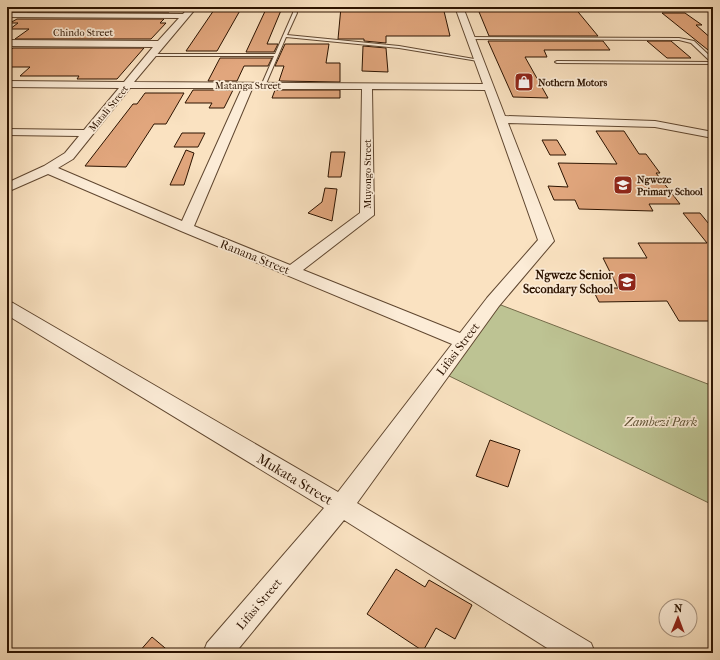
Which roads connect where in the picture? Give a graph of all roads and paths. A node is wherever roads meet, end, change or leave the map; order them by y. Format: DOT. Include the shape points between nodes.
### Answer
graph roads {
  1 [pos="193,7"];
  2 [pos="290,7"];
  3 [pos="459,7"];
  4 [pos="7,15"];
  5 [pos="184,16"];
  6 [pos="284,36"];
  7 [pos="469,38"];
  8 [pos="7,43"];
  9 [pos="160,44"];
  10 [pos="151,54"];
  11 [pos="275,56"];
  12 [pos="478,60"];
  13 [pos="557,62"];
  14 [pos="713,62"];
  15 [pos="7,84"];
  16 [pos="127,84"];
  17 [pos="249,86"];
  18 [pos="263,86"];
  19 [pos="367,86"];
  20 [pos="488,87"];
  21 [pos="500,119"];
  22 [pos="7,132"];
  23 [pos="88,133"];
  24 [pos="713,135"];
  25 [pos="48,169"];
  26 [pos="7,188"];
  27 [pos="186,228"];
  28 [pos="291,271"];
  29 [pos="7,307"];
  30 [pos="464,342"];
  31 [pos="341,506"];
  32 [pos="217,653"];
  33 [pos="581,653"];
  1 -- 5 [label="street, Matali Street"];
  2 -- 6 [label="lane" via="295,9 295,13"];
  3 -- 7 [label="street, Lifasi Street"];
  4 -- 5 [label="street"];
  5 -- 9 [label="street, Matali Street"];
  6 -- 11 [label="lane"];
  6 -- 12 [label="lane" via="399,47"];
  7 -- 12 [label="street, Lifasi Street"];
  7 -- 14 [label="lane" via="679,39 692,42"];
  8 -- 9 [label="street, Chindo Street"];
  9 -- 10 [label="street, Matali Street"];
  10 -- 11 [label="lane"];
  10 -- 16 [label="street, Matali Street"];
  11 -- 18 [label="lane"];
  12 -- 20 [label="street, Lifasi Street"];
  13 -- 14 [label="lane"];
  15 -- 16 [label="street, Matanga Street"];
  16 -- 17 [label="street, Matanga Street"];
  16 -- 23 [label="street, Matali Street"];
  17 -- 18 [label="street, Matanga Street"];
  17 -- 27 [label="street"];
  18 -- 19 [label="street, Matanga Street"];
  19 -- 20 [label="street, Matanga Street"];
  19 -- 28 [label="street, Muyongo Street" via="367,215"];
  20 -- 21 [label="street, Lifasi Street"];
  21 -- 24 [label="street" via="655,124"];
  21 -- 30 [label="street, Lifasi Street" via="546,241 493,302"];
  22 -- 23 [label="street"];
  23 -- 25 [label="street, Matali Street" via="69,156"];
  25 -- 26 [label="street, Matali Street"];
  25 -- 27 [label="street, Ranana Street"];
  27 -- 28 [label="street, Ranana Street"];
  28 -- 30 [label="street, Ranana Street"];
  29 -- 31 [label="street, Mukata Street"];
  30 -- 31 [label="street, Lifasi Street"];
  31 -- 32 [label="street, Lifasi Street"];
  31 -- 33 [label="street, Mukata Street"];
}
